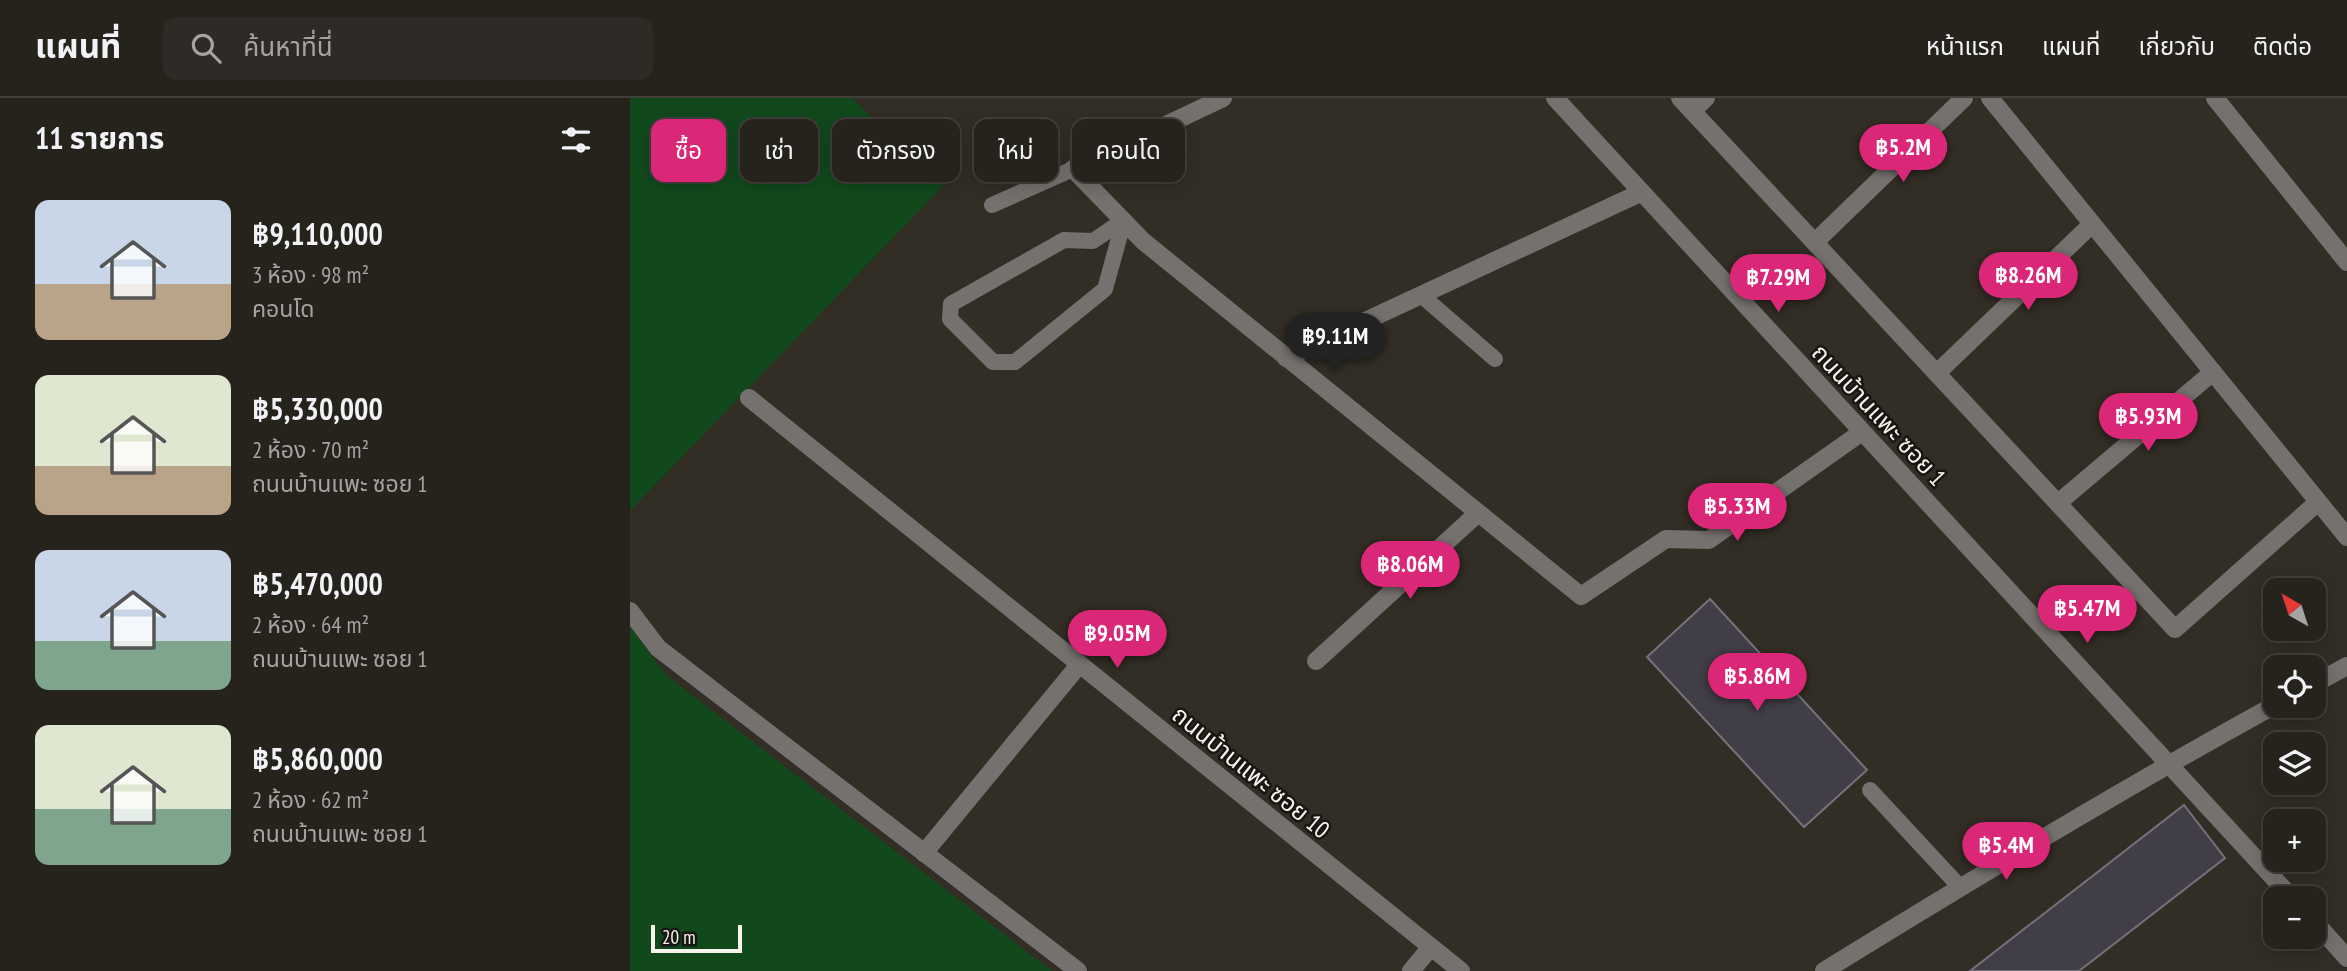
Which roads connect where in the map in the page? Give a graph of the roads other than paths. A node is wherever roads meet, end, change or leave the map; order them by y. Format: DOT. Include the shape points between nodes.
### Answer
graph roads {
  1 [pos="1223,98"];
  2 [pos="1555,98"];
  3 [pos="1706,98"];
  4 [pos="1964,98"];
  5 [pos="1990,98"];
  6 [pos="2215,98"];
  7 [pos="1686,104"];
  8 [pos="1179,119"];
  9 [pos="1072,169"];
  10 [pos="1086,182"];
  11 [pos="1640,193"];
  12 [pos="992,205"];
  13 [pos="1124,220"];
  14 [pos="2092,224"];
  15 [pos="1815,242"];
  16 [pos="2347,262"];
  17 [pos="1421,295"];
  18 [pos="1286,358"];
  19 [pos="1495,359"];
  20 [pos="2213,372"];
  21 [pos="1937,373"];
  22 [pos="750,398"];
  23 [pos="1862,432"];
  24 [pos="2318,502"];
  25 [pos="2058,503"];
  26 [pos="1478,513"];
  27 [pos="2347,537"];
  28 [pos="630,611"];
  29 [pos="1316,661"];
  30 [pos="1079,665"];
  31 [pos="2347,666"];
  32 [pos="2326,677"];
  33 [pos="2263,712"];
  34 [pos="2170,763"];
  35 [pos="1870,790"];
  36 [pos="924,853"];
  37 [pos="2281,886"];
  38 [pos="1960,887"];
  39 [pos="2326,934"];
  40 [pos="1430,948"];
  41 [pos="2347,958"];
  42 [pos="1078,971"];
  43 [pos="1411,971"];
  44 [pos="1461,971"];
  45 [pos="1825,971"];
  1 -- 8 [label="street"];
  2 -- 11 [label="street, ถนนบ้านแพะ ซอย 1"];
  3 -- 7 [label="street"];
  4 -- 15 [label="street"];
  5 -- 14 [label="street"];
  6 -- 16 [label="street"];
  7 -- 15 [label="street"];
  9 -- 12 [label="lane"];
  10 -- 13 [label="street"];
  11 -- 17 [label="street"];
  11 -- 23 [label="street, ถนนบ้านแพะ ซอย 1"];
  13 -- 13 [label="lane" via="1093,241 1064,240 951,304 950,319 993,362 1015,362 1105,289"];
  13 -- 18 [label="street" via="1143,241"];
  14 -- 20 [label="street"];
  14 -- 21 [label="street"];
  15 -- 21 [label="street"];
  17 -- 18 [label="street"];
  17 -- 19 [label="lane"];
  18 -- 26 [label="street"];
  20 -- 24 [label="street"];
  20 -- 25 [label="street"];
  21 -- 25 [label="street"];
  22 -- 30 [label="street, ถนนบ้านแพะ ซอย 10"];
  23 -- 26 [label="street" via="1709,540 1666,539 1581,596"];
  23 -- 34 [label="street, ถนนบ้านแพะ ซอย 1"];
  24 -- 25 [label="street" via="2175,629"];
  24 -- 27 [label="street"];
  26 -- 29 [label="street"];
  28 -- 36 [label="street" via="658,648"];
  30 -- 36 [label="street"];
  30 -- 40 [label="street, ถนนบ้านแพะ ซอย 10"];
  31 -- 32 [label="street"];
  33 -- 34 [label="street"];
  34 -- 37 [label="street, ถนนบ้านแพะ ซอย 1"];
  34 -- 38 [label="street"];
  35 -- 38 [label="lane"];
  36 -- 42 [label="street"];
  38 -- 45 [label="street"];
  39 -- 41 [label="street"];
  40 -- 43 [label="street"];
  40 -- 44 [label="street, ถนนบ้านแพะ ซอย 10"];
}
